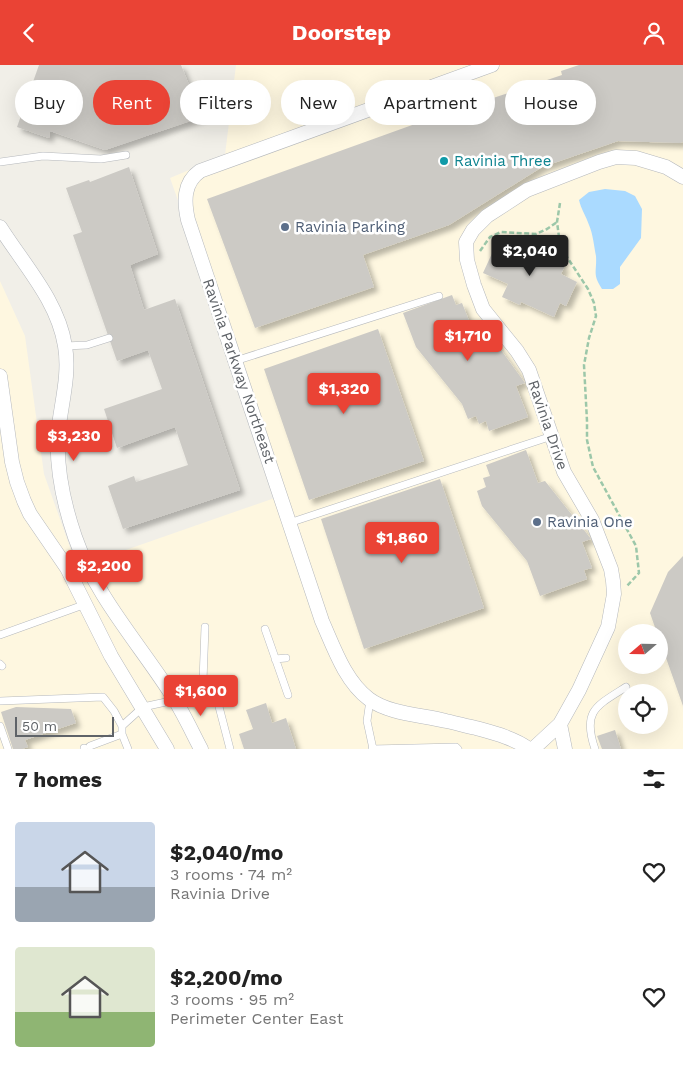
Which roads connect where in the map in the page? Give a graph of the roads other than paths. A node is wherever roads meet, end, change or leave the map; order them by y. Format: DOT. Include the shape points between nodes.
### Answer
graph roads {
  1 [pos="492,65"];
  2 [pos="126,155"];
  3 [pos="0,162"];
  4 [pos="683,177"];
  5 [pos="0,227"];
  6 [pos="439,296"];
  7 [pos="109,338"];
  8 [pos="65,346"];
  9 [pos="235,361"];
  10 [pos="0,376"];
  11 [pos="552,436"];
  12 [pos="290,523"];
  13 [pos="89,571"];
  14 [pos="86,604"];
  15 [pos="119,620"];
  16 [pos="205,627"];
  17 [pos="265,629"];
  18 [pos="0,635"];
  19 [pos="286,658"];
  20 [pos="275,659"];
  21 [pos="203,681"];
  22 [pos="618,692"];
  23 [pos="288,695"];
  24 [pos="217,699"];
  25 [pos="175,700"];
  26 [pos="370,700"];
  27 [pos="0,701"];
  28 [pos="143,707"];
  29 [pos="224,709"];
  30 [pos="560,724"];
  31 [pos="0,726"];
  32 [pos="122,730"];
  33 [pos="102,745"];
  34 [pos="86,748"];
  35 [pos="8,749"];
  36 [pos="128,749"];
  37 [pos="167,749"];
  38 [pos="200,749"];
  39 [pos="230,749"];
  40 [pos="372,749"];
  41 [pos="458,749"];
  42 [pos="529,749"];
  43 [pos="533,749"];
  44 [pos="565,749"];
  45 [pos="594,749"];
  1 -- 9 [label="street, Ravinia Parkway Northeast" via="200,171 192,177 184,202 188,220"];
  2 -- 3 [label="lane" via="101,159 43,156"];
  4 -- 11 [label="street, Ravinia Drive" via="666,167 636,158 616,157 527,190 472,230 466,242 470,269 483,309 529,370"];
  5 -- 8 [label="street" via="56,313"];
  6 -- 9 [label="lane"];
  7 -- 8 [label="lane" via="87,345"];
  8 -- 13 [label="street" via="66,377 58,434 60,475 75,538"];
  9 -- 12 [label="street, Ravinia Parkway Northeast"];
  10 -- 14 [label="street" via="16,482 30,514"];
  11 -- 12 [label="lane"];
  11 -- 30 [label="street, Ravinia Drive" via="564,472 592,520 611,569 614,594 608,627"];
  12 -- 26 [label="street, Ravinia Parkway Northeast" via="338,659 356,687"];
  13 -- 14 [label="street" via="90,596"];
  13 -- 15 [label="street"];
  14 -- 15 [label="street" via="104,606"];
  14 -- 18 [label="lane"];
  14 -- 28 [label="street" via="111,656"];
  15 -- 25 [label="street"];
  16 -- 21 [label="lane"];
  17 -- 20 [label="lane"];
  19 -- 20 [label="lane"];
  20 -- 23 [label="lane"];
  21 -- 24 [label="lane"];
  21 -- 25 [label="lane"];
  22 -- 45 [label="lane" via="595,710 589,726"];
  24 -- 29 [label="lane"];
  24 -- 39 [label="lane"];
  25 -- 28 [label="lane"];
  25 -- 38 [label="street"];
  26 -- 40 [label="lane" via="367,721"];
  26 -- 42 [label="street, Ravinia Parkway Northeast" via="394,711 486,731"];
  27 -- 32 [label="lane" via="103,697 114,711"];
  28 -- 32 [label="lane"];
  28 -- 37 [label="street"];
  30 -- 43 [label="street, Ravinia Drive"];
  30 -- 44 [label="street"];
  31 -- 35 [label="lane"];
  32 -- 33 [label="lane"];
  32 -- 36 [label="lane"];
  33 -- 34 [label="lane"];
  40 -- 41 [label="lane"];
}
